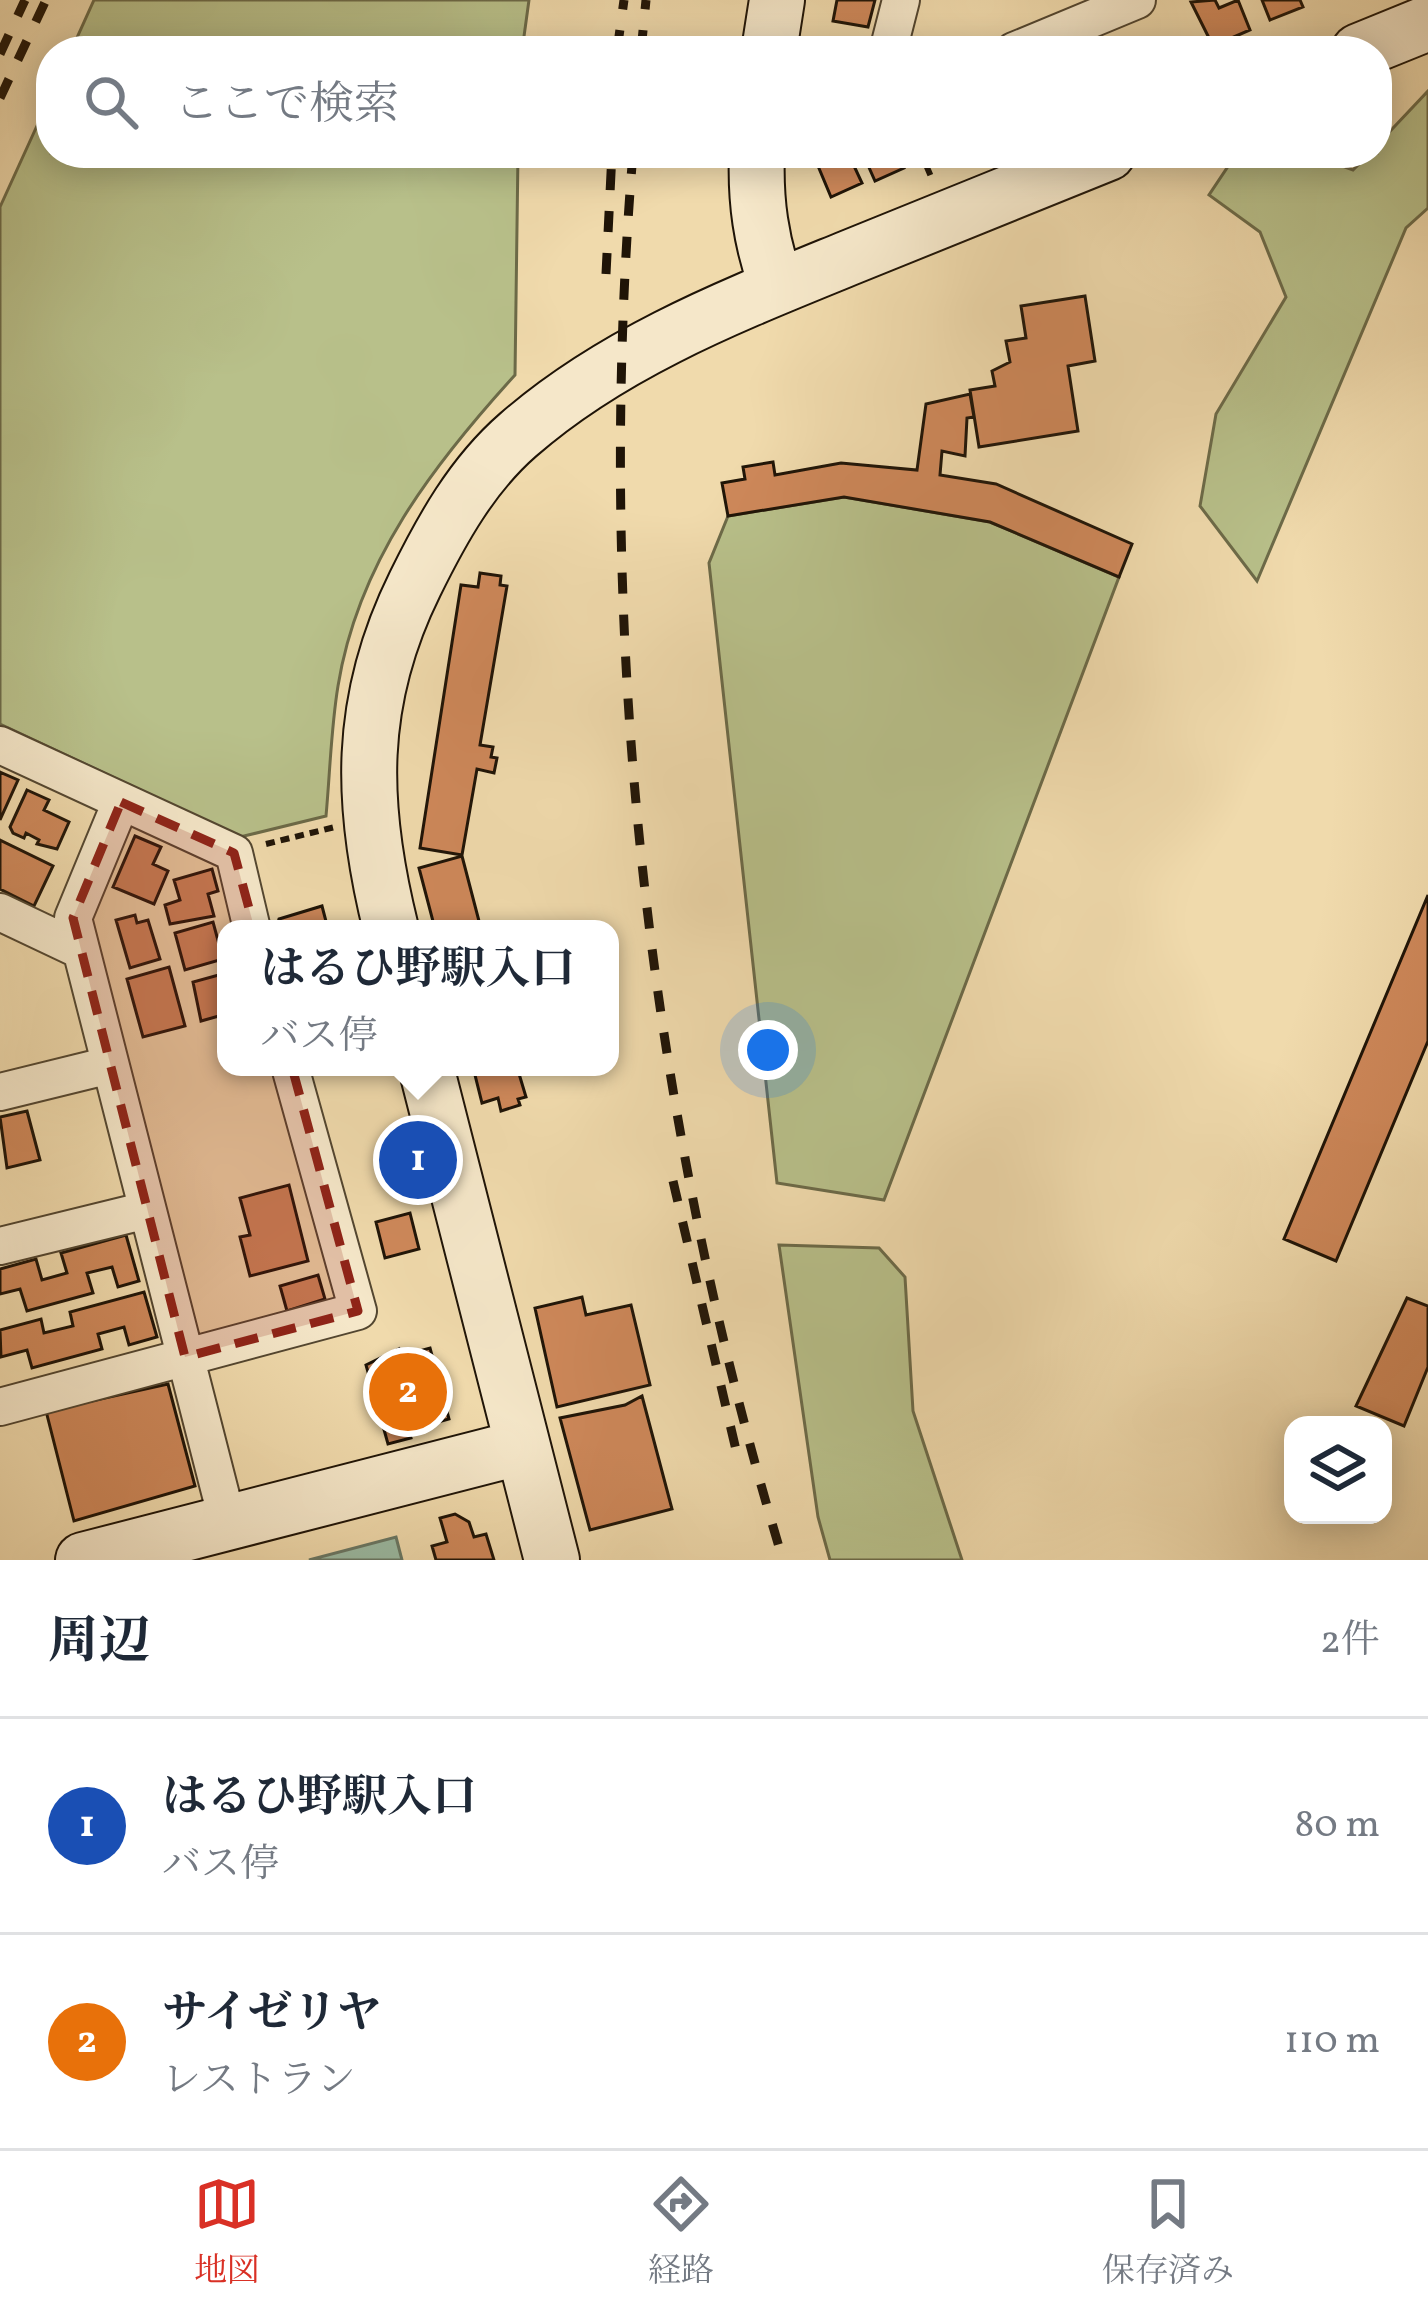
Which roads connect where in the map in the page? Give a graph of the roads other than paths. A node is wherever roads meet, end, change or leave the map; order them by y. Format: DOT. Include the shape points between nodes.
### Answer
graph roads {
  1 [pos="777,0"];
  2 [pos="901,0"];
  3 [pos="1135,0"];
  4 [pos="1428,23"];
  5 [pos="771,36"];
  6 [pos="892,36"];
  7 [pos="1049,36"];
  8 [pos="1392,38"];
  9 [pos="756,168"];
  10 [pos="1071,168"];
  11 [pos="777,287"];
  12 [pos="0,745"];
  13 [pos="121,802"];
  14 [pos="0,912"];
  15 [pos="250,920"];
  16 [pos="389,920"];
  17 [pos="80,950"];
  18 [pos="110,1065"];
  19 [pos="293,1076"];
  20 [pos="428,1076"];
  21 [pos="0,1092"];
  22 [pos="147,1210"];
  23 [pos="0,1246"];
  24 [pos="184,1357"];
  25 [pos="0,1407"];
  26 [pos="522,1447"];
  27 [pos="228,1523"];
  28 [pos="82,1560"];
  29 [pos="552,1560"];
  1 -- 5 [label="main road"];
  2 -- 6 [label="street"];
  3 -- 7 [label="street"];
  4 -- 8 [label="main road"];
  9 -- 11 [label="main road" via="764,248"];
  10 -- 11 [label="main road"];
  11 -- 16 [label="main road" via="611,368 515,437 437,538 379,682 367,761 367,818"];
  12 -- 13 [label="street"];
  13 -- 15 [label="street" via="234,853"];
  13 -- 17 [label="street" via="74,905"];
  14 -- 17 [label="street"];
  17 -- 18 [label="street"];
  18 -- 21 [label="street"];
  18 -- 22 [label="street"];
  19 -- 24 [label="street" via="358,1311"];
  20 -- 26 [label="main road"];
  22 -- 23 [label="street"];
  22 -- 24 [label="street"];
  24 -- 25 [label="street"];
  24 -- 27 [label="street"];
  26 -- 27 [label="main road"];
  26 -- 29 [label="main road"];
  27 -- 28 [label="main road"];
}
